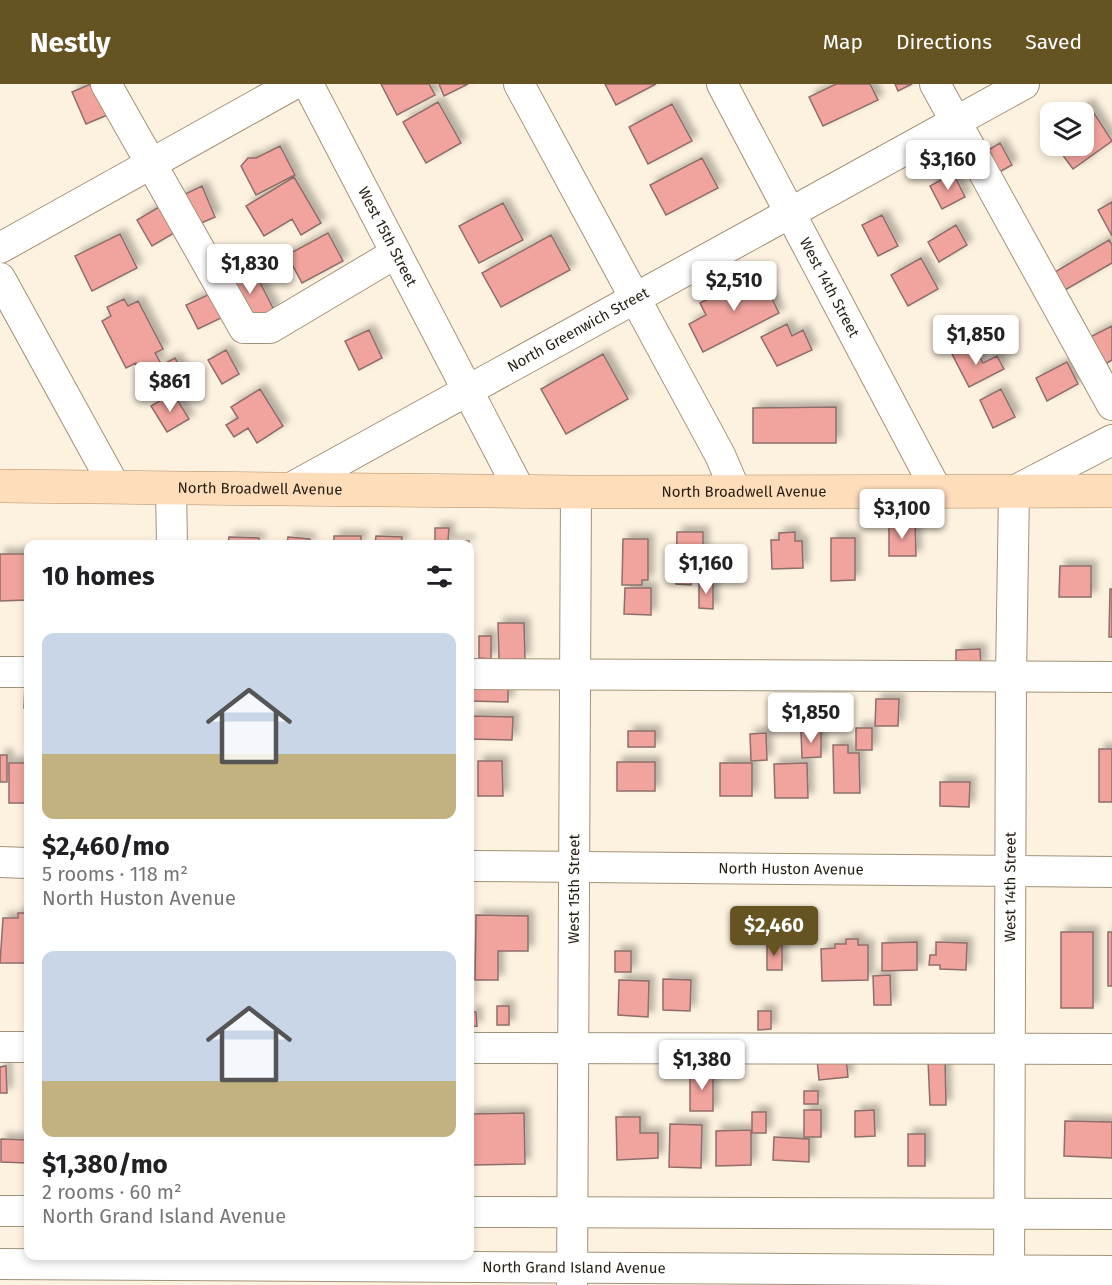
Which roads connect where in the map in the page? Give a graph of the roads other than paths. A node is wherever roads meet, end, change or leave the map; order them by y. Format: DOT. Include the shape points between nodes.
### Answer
graph roads {
  1 [pos="106,84"];
  2 [pos="294,84"];
  3 [pos="308,84"];
  4 [pos="519,84"];
  5 [pos="722,84"];
  6 [pos="934,84"];
  7 [pos="1024,84"];
  8 [pos="955,121"];
  9 [pos="150,164"];
  10 [pos="790,212"];
  11 [pos="0,248"];
  12 [pos="396,253"];
  13 [pos="0,278"];
  14 [pos="634,297"];
  15 [pos="467,390"];
  16 [pos="1112,405"];
  17 [pos="1112,440"];
  18 [pos="0,486"];
  19 [pos="115,487"];
  20 [pos="171,488"];
  21 [pos="289,489"];
  22 [pos="735,490"];
  23 [pos="520,491"];
  24 [pos="937,491"];
  25 [pos="1014,491"];
  26 [pos="1112,491"];
  27 [pos="576,492"];
  28 [pos="172,540"];
  29 [pos="0,672"];
  30 [pos="24,672"];
  31 [pos="474,674"];
  32 [pos="577,675"];
  33 [pos="1011,677"];
  34 [pos="1112,677"];
  35 [pos="0,862"];
  36 [pos="24,862"];
  37 [pos="474,866"];
  38 [pos="575,867"];
  39 [pos="1010,871"];
  40 [pos="1112,872"];
  41 [pos="0,1047"];
  42 [pos="24,1047"];
  43 [pos="474,1048"];
  44 [pos="574,1048"];
  45 [pos="1010,1049"];
  46 [pos="1112,1049"];
  47 [pos="0,1211"];
  48 [pos="24,1211"];
  49 [pos="474,1212"];
  50 [pos="573,1212"];
  51 [pos="1009,1214"];
  52 [pos="1112,1214"];
  53 [pos="0,1264"];
  54 [pos="177,1268"];
  55 [pos="1112,1271"];
  56 [pos="572,1276"];
  57 [pos="1009,1278"];
  1 -- 9 [label="street"];
  2 -- 9 [label="street"];
  3 -- 12 [label="street, West 15th Street"];
  4 -- 14 [label="street"];
  5 -- 10 [label="street, West 14th Street"];
  6 -- 8 [label="street"];
  7 -- 8 [label="street, North Greenwich Street"];
  8 -- 10 [label="street, North Greenwich Street"];
  8 -- 16 [label="street"];
  9 -- 11 [label="street"];
  9 -- 12 [label="street" via="244,328 270,328"];
  10 -- 14 [label="street, North Greenwich Street"];
  10 -- 24 [label="street, West 14th Street"];
  12 -- 15 [label="street, West 15th Street"];
  13 -- 19 [label="street"];
  14 -- 15 [label="street, North Greenwich Street"];
  14 -- 22 [label="street"];
  15 -- 21 [label="street, North Greenwich Street"];
  15 -- 23 [label="street"];
  17 -- 25 [label="street"];
  18 -- 19 [label="main road, North Broadwell Avenue"];
  19 -- 20 [label="main road, North Broadwell Avenue"];
  20 -- 21 [label="main road, North Broadwell Avenue"];
  20 -- 28 [label="street"];
  21 -- 23 [label="main road, North Broadwell Avenue"];
  22 -- 24 [label="main road, North Broadwell Avenue"];
  22 -- 27 [label="main road, North Broadwell Avenue"];
  23 -- 27 [label="main road, North Broadwell Avenue"];
  24 -- 25 [label="main road, North Broadwell Avenue"];
  25 -- 26 [label="main road, North Broadwell Avenue"];
  25 -- 33 [label="street, West 14th Street"];
  27 -- 32 [label="street, West 15th Street"];
  29 -- 30 [label="street"];
  31 -- 32 [label="street"];
  32 -- 33 [label="street"];
  32 -- 38 [label="street, West 15th Street"];
  33 -- 34 [label="street"];
  33 -- 39 [label="street, West 14th Street"];
  35 -- 36 [label="street"];
  37 -- 38 [label="street, North Huston Avenue"];
  38 -- 39 [label="street, North Huston Avenue"];
  38 -- 44 [label="street, West 15th Street"];
  39 -- 40 [label="street, North Huston Avenue"];
  39 -- 45 [label="street, West 14th Street"];
  41 -- 42 [label="street"];
  43 -- 44 [label="street"];
  44 -- 45 [label="street"];
  44 -- 50 [label="street, West 15th Street"];
  45 -- 46 [label="street"];
  45 -- 51 [label="street, West 14th Street"];
  47 -- 48 [label="street"];
  49 -- 50 [label="street"];
  50 -- 51 [label="street"];
  50 -- 56 [label="street, West 15th Street"];
  51 -- 52 [label="street"];
  51 -- 57 [label="street, West 14th Street"];
  53 -- 54 [label="street, North Grand Island Avenue"];
  54 -- 56 [label="street, North Grand Island Avenue"];
  55 -- 57 [label="street, North Grand Island Avenue"];
  56 -- 57 [label="street, North Grand Island Avenue"];
}
